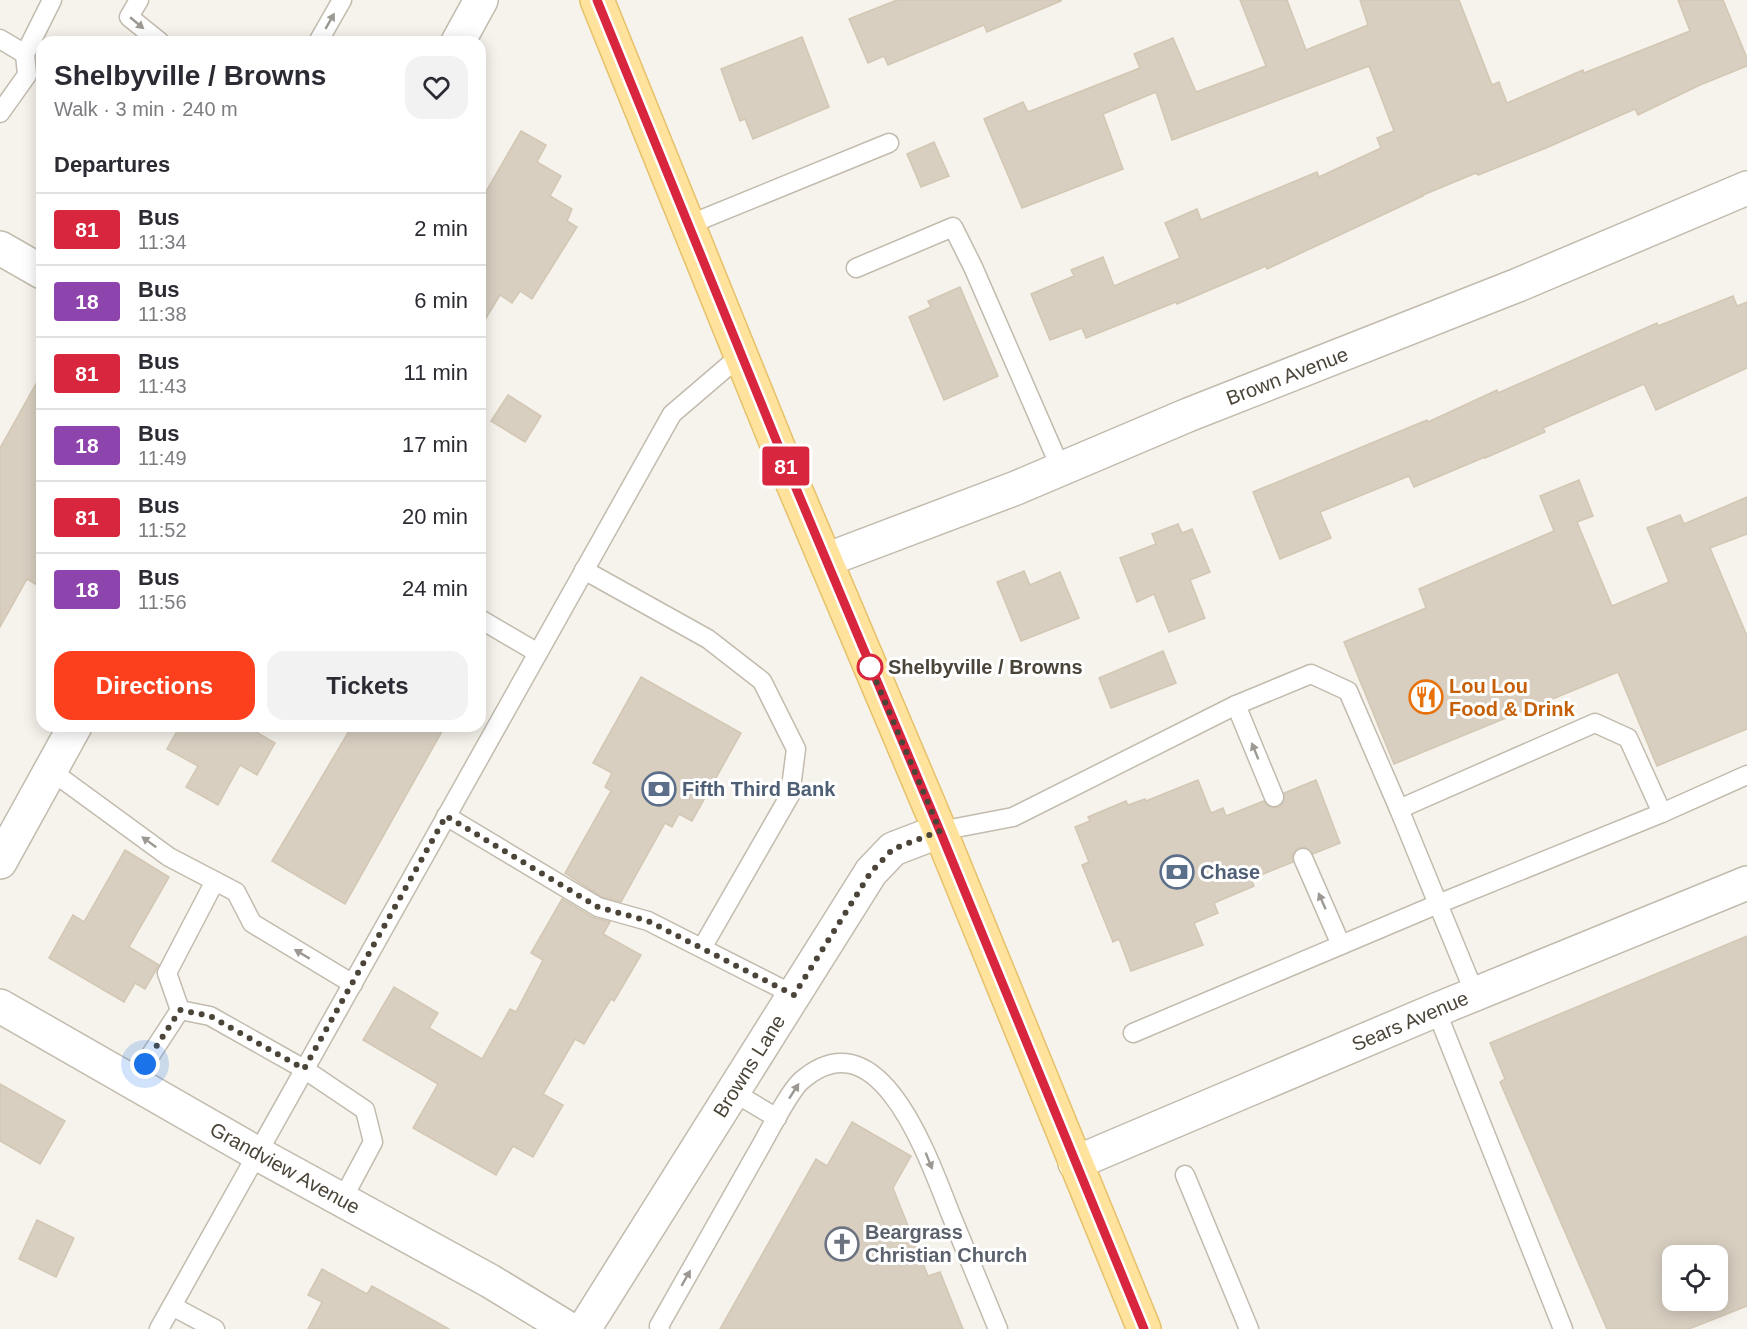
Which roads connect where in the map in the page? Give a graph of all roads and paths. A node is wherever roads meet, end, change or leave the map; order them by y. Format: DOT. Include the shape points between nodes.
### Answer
graph roads {
  1 [pos="52,0"];
  2 [pos="139,0"];
  3 [pos="342,0"];
  4 [pos="481,0"];
  5 [pos="597,0"];
  6 [pos="153,36"];
  7 [pos="321,36"];
  8 [pos="461,36"];
  9 [pos="0,39"];
  10 [pos="25,54"];
  11 [pos="34,80"];
  12 [pos="0,113"];
  13 [pos="889,143"];
  14 [pos="1747,188"];
  15 [pos="688,225"];
  16 [pos="0,248"];
  17 [pos="856,268"];
  18 [pos="36,269"];
  19 [pos="741,355"];
  20 [pos="1061,469"];
  21 [pos="826,560"];
  22 [pos="584,570"];
  23 [pos="486,623"];
  24 [pos="537,653"];
  25 [pos="1236,705"];
  26 [pos="72,732"];
  27 [pos="50,770"];
  28 [pos="1747,775"];
  29 [pos="1274,797"];
  30 [pos="1399,809"];
  31 [pos="1662,813"];
  32 [pos="446,816"];
  33 [pos="940,831"];
  34 [pos="1303,858"];
  35 [pos="0,862"];
  36 [pos="215,880"];
  37 [pos="1747,883"];
  38 [pos="1438,904"];
  39 [pos="1341,945"];
  40 [pos="702,948"];
  41 [pos="352,984"];
  42 [pos="1475,994"];
  43 [pos="794,995"];
  44 [pos="0,1006"];
  45 [pos="180,1010"];
  46 [pos="1436,1010"];
  47 [pos="1133,1033"];
  48 [pos="304,1069"];
  49 [pos="133,1082"];
  50 [pos="733,1092"];
  51 [pos="777,1118"];
  52 [pos="258,1154"];
  53 [pos="1075,1163"];
  54 [pos="1185,1175"];
  55 [pos="342,1200"];
  56 [pos="172,1306"];
  57 [pos="159,1329"];
  58 [pos="215,1329"];
  59 [pos="569,1329"];
  60 [pos="584,1329"];
  61 [pos="660,1329"];
  62 [pos="998,1329"];
  63 [pos="1144,1329"];
  64 [pos="1249,1329"];
  65 [pos="1563,1329"];
  1 -- 10 [label="lane"];
  2 -- 6 [label="lane, one-way" via="129,17"];
  7 -- 3 [label="lane, one-way"];
  4 -- 8 [label="street"];
  5 -- 15 [label="main road"];
  9 -- 10 [label="lane"];
  10 -- 11 [label="lane"];
  11 -- 12 [label="lane"];
  13 -- 15 [label="lane"];
  14 -- 20 [label="street, Brown Avenue"];
  15 -- 19 [label="main road"];
  16 -- 18 [label="street"];
  17 -- 20 [label="lane" via="953,227"];
  19 -- 21 [label="main road"];
  19 -- 22 [label="lane" via="672,414"];
  20 -- 21 [label="street, Brown Avenue"];
  21 -- 33 [label="main road"];
  22 -- 24 [label="lane"];
  22 -- 40 [label="lane" via="708,639 762,681 796,749 790,795"];
  23 -- 24 [label="lane"];
  24 -- 32 [label="lane"];
  29 -- 25 [label="lane, one-way"];
  25 -- 30 [label="lane" via="1311,674 1348,691"];
  25 -- 33 [label="lane" via="1013,817"];
  26 -- 27 [label="street"];
  27 -- 35 [label="street"];
  36 -- 27 [label="lane, one-way" via="169,857"];
  28 -- 31 [label="lane"];
  30 -- 31 [label="lane" via="1595,723 1628,738"];
  30 -- 38 [label="lane"];
  31 -- 38 [label="lane"];
  32 -- 40 [label="lane" via="598,907 648,921"];
  32 -- 41 [label="lane"];
  33 -- 43 [label="street, Browns Lane" via="893,849 871,872"];
  33 -- 53 [label="main road"];
  39 -- 34 [label="lane, one-way"];
  41 -- 36 [label="lane, one-way" via="252,923 236,892"];
  36 -- 45 [label="lane" via="166,974"];
  37 -- 42 [label="street, Sears Avenue"];
  38 -- 39 [label="lane"];
  38 -- 42 [label="lane"];
  39 -- 47 [label="lane"];
  40 -- 43 [label="lane"];
  41 -- 48 [label="lane"];
  42 -- 46 [label="street, Sears Avenue"];
  43 -- 50 [label="street, Browns Lane"];
  44 -- 49 [label="street, Grandview Avenue"];
  45 -- 48 [label="lane" via="210,1016"];
  45 -- 49 [label="lane"];
  46 -- 53 [label="street, Sears Avenue"];
  46 -- 65 [label="lane"];
  48 -- 52 [label="lane"];
  48 -- 55 [label="lane" via="366,1110 373,1142"];
  49 -- 52 [label="street, Grandview Avenue"];
  50 -- 51 [label="lane"];
  50 -- 60 [label="street, Browns Lane"];
  61 -- 51 [label="lane, one-way"];
  51 -- 62 [label="lane, one-way" via="800,1082 821,1068 844,1062 866,1070 887,1088 917,1132"];
  52 -- 55 [label="street, Grandview Avenue"];
  52 -- 56 [label="lane"];
  53 -- 63 [label="main road"];
  54 -- 64 [label="lane"];
  55 -- 59 [label="street, Grandview Avenue"];
  56 -- 57 [label="lane"];
  56 -- 58 [label="lane"];
}
